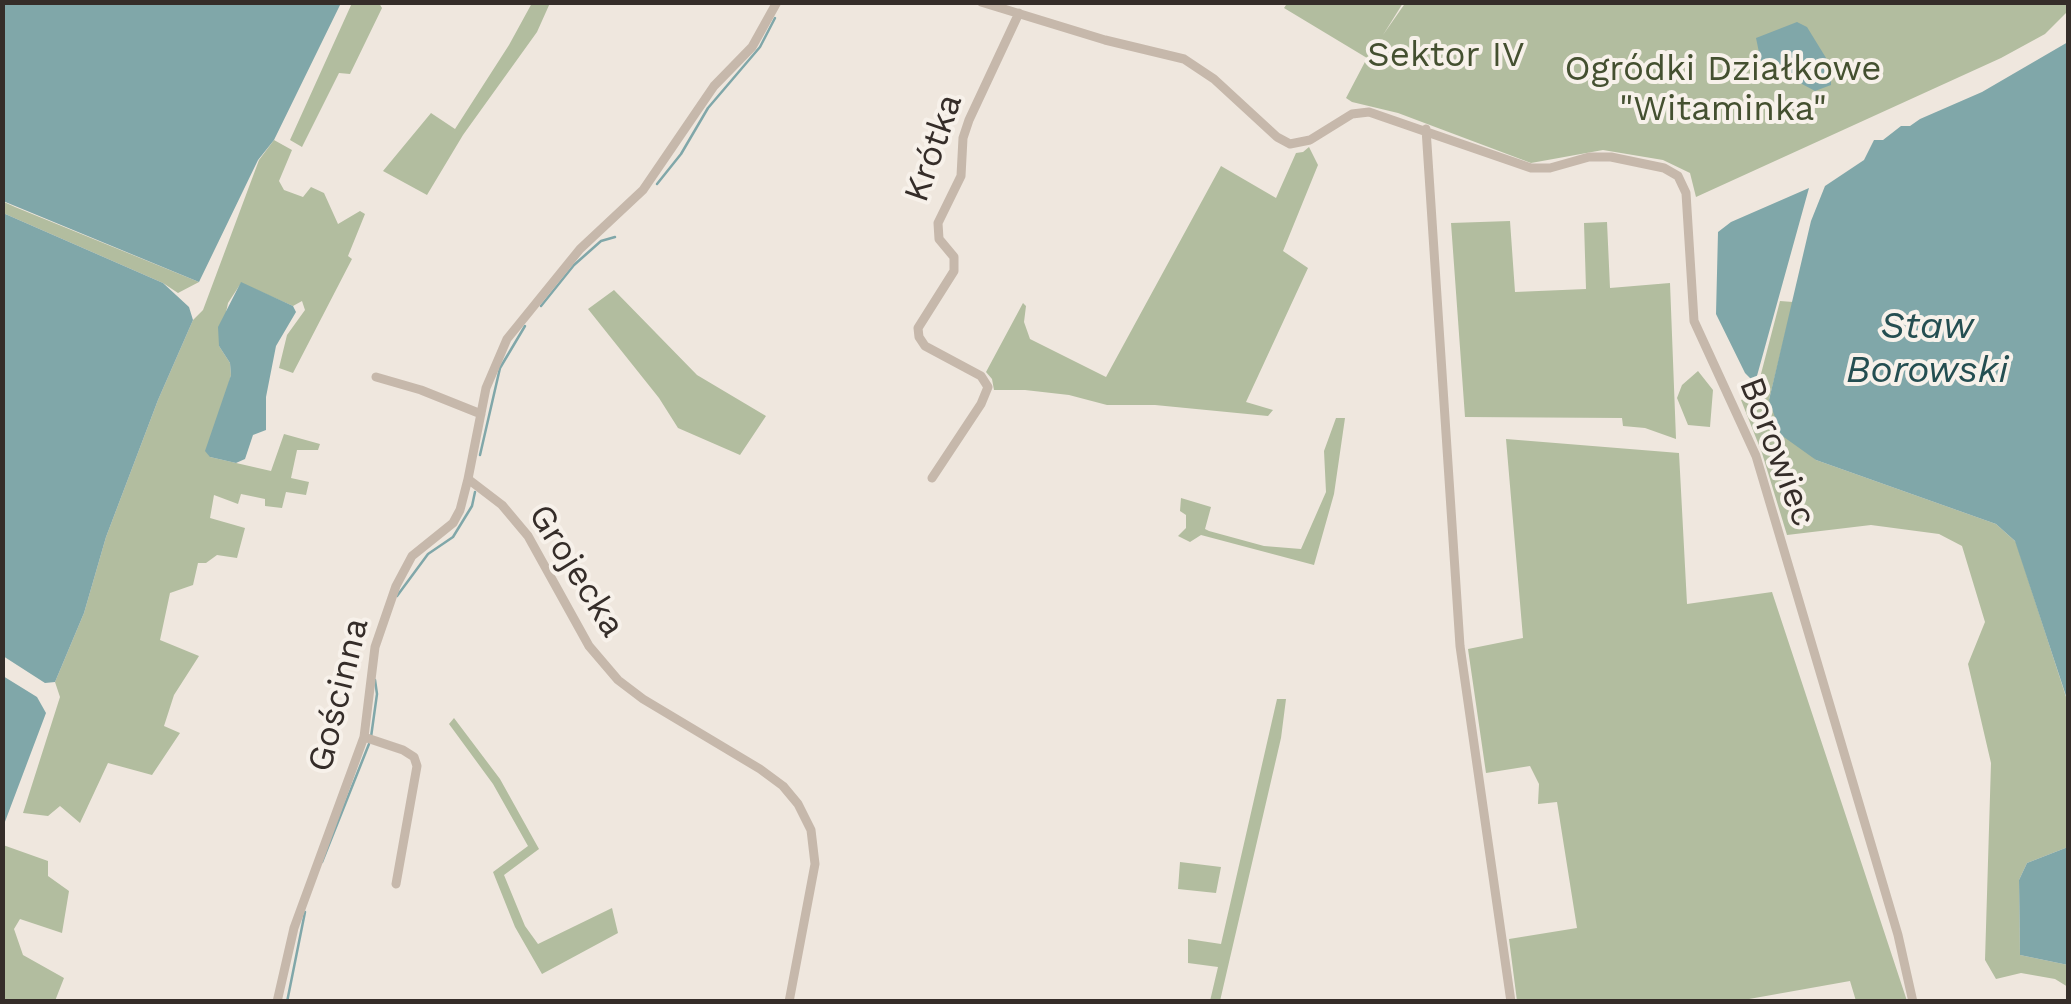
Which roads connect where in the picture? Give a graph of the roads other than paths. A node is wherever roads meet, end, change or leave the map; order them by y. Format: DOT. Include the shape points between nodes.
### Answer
graph roads {
  1 [pos="778,2"];
  2 [pos="981,2"];
  3 [pos="1019,12"];
  4 [pos="1426,130"];
  5 [pos="376,377"];
  6 [pos="482,414"];
  7 [pos="932,478"];
  8 [pos="468,479"];
  9 [pos="364,737"];
  10 [pos="396,884"];
  11 [pos="277,1002"];
  12 [pos="789,1002"];
  13 [pos="1511,1002"];
  14 [pos="1914,1002"];
  1 -- 6 [label="street" via="752,47 714,86 643,190 580,249 511,332 493,367"];
  2 -- 3 [label="street, Borowiec"];
  3 -- 4 [label="street, Borowiec" via="1184,59 1287,143 1306,142 1362,112"];
  3 -- 7 [label="street, Krótka" via="968,120 961,176 938,223 954,271 918,328 925,346 988,386"];
  4 -- 13 [label="street" via="1460,646"];
  4 -- 14 [label="street, Borowiec" via="1531,168 1611,157 1668,170 1684,186 1694,321 1756,456"];
  5 -- 6 [label="street"];
  6 -- 8 [label="street"];
  8 -- 9 [label="street, Gościnna" via="453,523 412,556 396,586 374,647"];
  8 -- 12 [label="street, Grojecka" via="528,536 588,646 618,680 760,769 798,804 815,864"];
  9 -- 10 [label="street" via="403,750 418,766"];
  9 -- 11 [label="street, Gościnna" via="294,928"];
}
